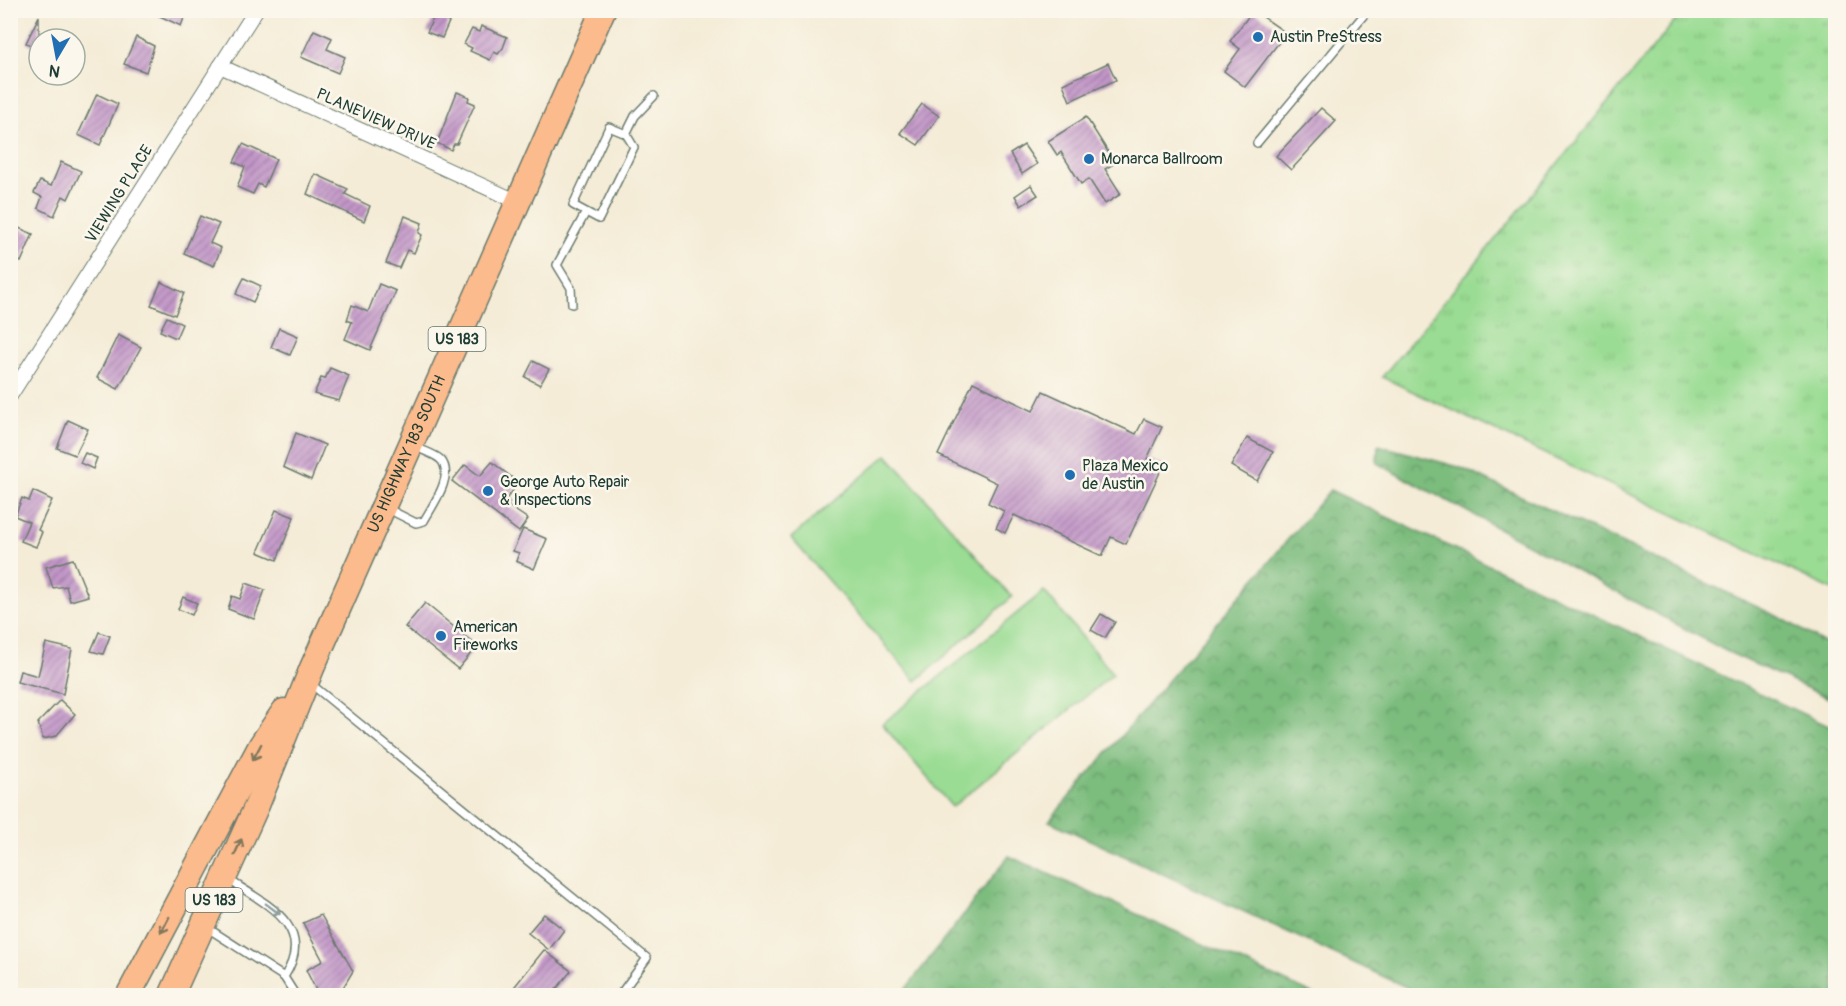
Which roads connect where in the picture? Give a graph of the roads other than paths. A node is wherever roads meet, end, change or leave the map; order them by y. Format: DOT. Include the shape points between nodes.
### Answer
graph roads {
  1 [pos="256,10"];
  2 [pos="603,10"];
  3 [pos="1368,10"];
  4 [pos="220,66"];
  5 [pos="654,96"];
  6 [pos="626,134"];
  7 [pos="1257,143"];
  8 [pos="518,202"];
  9 [pos="586,212"];
  10 [pos="572,304"];
  11 [pos="10,396"];
  12 [pos="411,444"];
  13 [pos="383,507"];
  14 [pos="309,674"];
  15 [pos="225,877"];
  16 [pos="203,925"];
  17 [pos="284,977"];
  18 [pos="128,996"];
  19 [pos="171,996"];
  20 [pos="296,996"];
  21 [pos="619,996"];
  1 -- 4 [label="street, VIEWING PLACE"];
  2 -- 8 [label="highway, US HIGHWAY 183 SOUTH / US 183"];
  3 -- 7 [label="lane"];
  4 -- 8 [label="street, PLANEVIEW DRIVE"];
  4 -- 11 [label="street, VIEWING PLACE"];
  5 -- 6 [label="lane" via="635,116"];
  6 -- 9 [label="lane" via="634,147 599,219"];
  6 -- 9 [label="lane" via="609,127 573,205"];
  8 -- 12 [label="highway, US HIGHWAY 183 SOUTH / US 183"];
  9 -- 10 [label="lane" via="557,265 571,288"];
  12 -- 13 [label="highway, US HIGHWAY 183 SOUTH / US 183"];
  12 -- 13 [label="lane" via="440,459 446,468 446,479 424,521 416,523"];
  13 -- 14 [label="highway, US HIGHWAY 183 SOUTH / US 183"];
  15 -- 14 [label="highway, US HIGHWAY 183 SOUTH / US 183, one-way"];
  14 -- 18 [label="highway, US HIGHWAY 183 SOUTH / US 183, one-way" via="261,745"];
  14 -- 21 [label="lane" via="646,958"];
  15 -- 16 [label="highway, US HIGHWAY 183 SOUTH / US 183"];
  15 -- 17 [label="lane, one-way" via="286,921 296,948"];
  16 -- 17 [label="lane"];
  16 -- 19 [label="highway, US HIGHWAY 183 SOUTH / US 183"];
  17 -- 20 [label="lane"];
}
